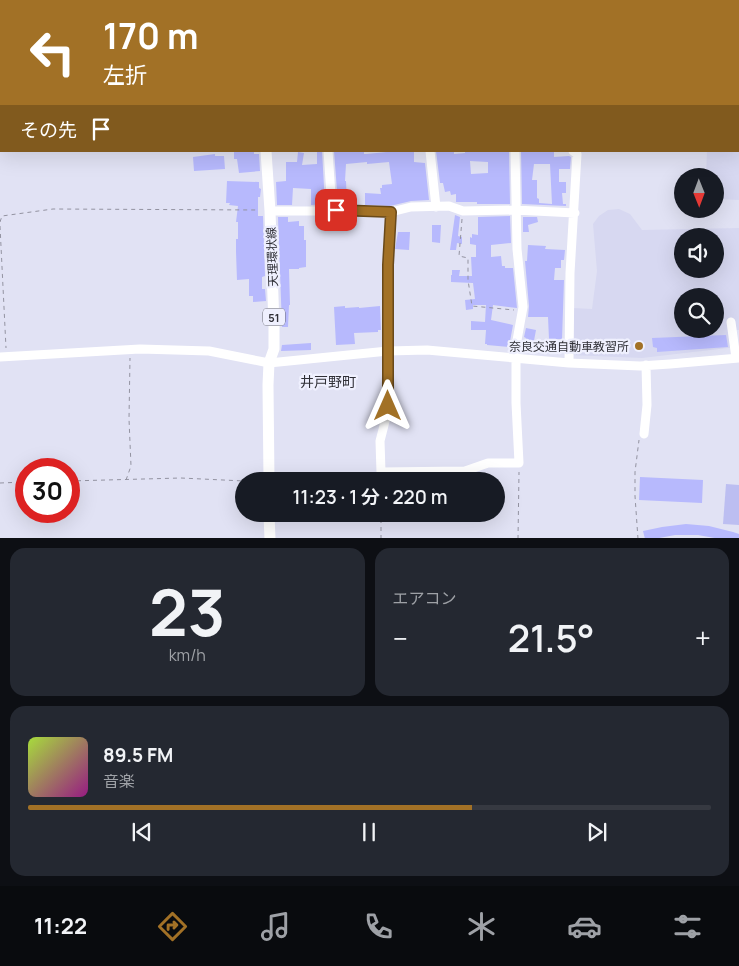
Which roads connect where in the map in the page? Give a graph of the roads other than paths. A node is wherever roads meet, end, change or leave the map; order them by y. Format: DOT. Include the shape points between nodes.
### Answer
graph roads {
  1 [pos="266,152"];
  2 [pos="328,152"];
  3 [pos="430,152"];
  4 [pos="514,152"];
  5 [pos="574,152"];
  6 [pos="436,206"];
  7 [pos="332,210"];
  8 [pos="515,210"];
  9 [pos="270,211"];
  10 [pos="391,212"];
  11 [pos="574,213"];
  12 [pos="731,322"];
  13 [pos="388,351"];
  14 [pos="3,357"];
  15 [pos="515,358"];
  16 [pos="738,358"];
  17 [pos="269,363"];
  18 [pos="569,363"];
  19 [pos="646,366"];
  20 [pos="641,436"];
  21 [pos="269,472"];
  22 [pos="270,522"];
  23 [pos="270,538"];
  1 -- 9 [label="main road, 天理環状線 / 51"];
  2 -- 7 [label="street"];
  3 -- 6 [label="street"];
  4 -- 8 [label="street"];
  5 -- 11 [label="street" via="577,154"];
  6 -- 8 [label="street" via="463,211"];
  6 -- 10 [label="street"];
  7 -- 9 [label="street"];
  7 -- 10 [label="street"];
  8 -- 11 [label="street"];
  8 -- 15 [label="street" via="522,310"];
  9 -- 17 [label="main road, 天理環状線 / 51" via="274,349"];
  10 -- 13 [label="street"];
  11 -- 18 [label="street"];
  12 -- 16 [label="street"];
  13 -- 15 [label="street" via="427,350"];
  13 -- 15 [label="street" via="388,406 380,441 381,472 465,471 488,464 519,463"];
  13 -- 17 [label="street"];
  14 -- 17 [label="street" via="130,349 209,352"];
  15 -- 18 [label="street"];
  16 -- 19 [label="street"];
  17 -- 21 [label="main road, 天理環状線 / 51"];
  18 -- 19 [label="street"];
  19 -- 20 [label="street" via="646,405"];
  22 -- 23 [label="main road"];
}
